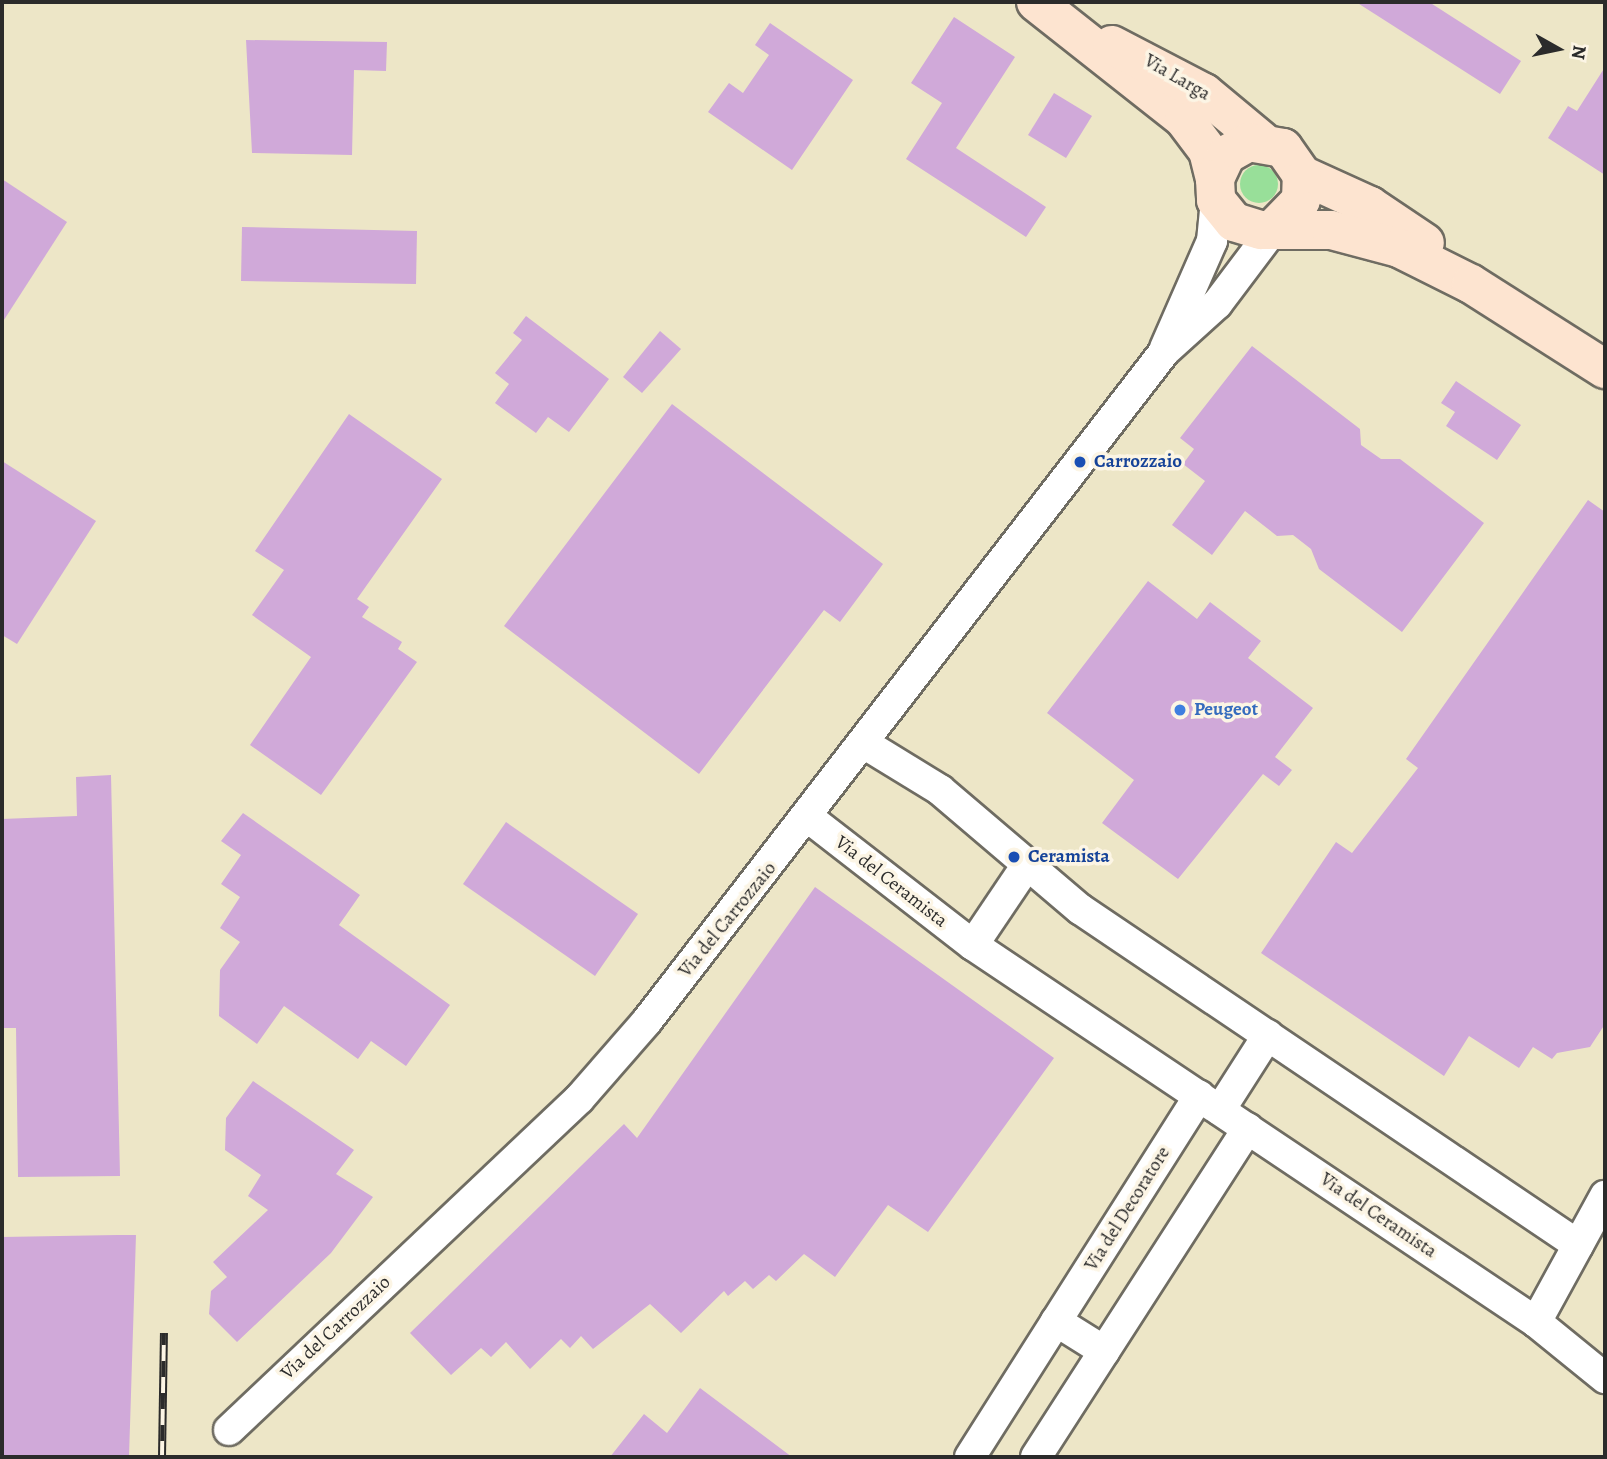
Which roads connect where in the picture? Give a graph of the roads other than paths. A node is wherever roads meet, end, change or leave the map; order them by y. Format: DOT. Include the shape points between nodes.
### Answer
graph roads {
  1 [pos="1037,2"];
  2 [pos="1082,32"];
  3 [pos="1262,141"];
  4 [pos="1302,175"];
  5 [pos="1215,189"];
  6 [pos="1275,227"];
  7 [pos="1472,284"];
  8 [pos="1164,352"];
  9 [pos="1605,369"];
  10 [pos="865,744"];
  11 [pos="809,818"];
  12 [pos="1025,868"];
  13 [pos="973,945"];
  14 [pos="1268,1035"];
  15 [pos="1210,1103"];
  16 [pos="1248,1128"];
  17 [pos="1605,1196"];
  18 [pos="1578,1245"];
  19 [pos="1056,1321"];
  20 [pos="1536,1322"];
  21 [pos="1104,1351"];
  22 [pos="1605,1378"];
  23 [pos="229,1430"];
  24 [pos="970,1457"];
  25 [pos="1036,1457"];
  1 -- 2 [label="main road, Via Larga"];
  2 -- 3 [label="main road, Via Larga" via="1186,82"];
  2 -- 5 [label="main road, Via Larga" via="1184,119 1208,151"];
  3 -- 4 [label="main road, Via Larga" via="1283,148"];
  3 -- 5 [label="main road" via="1237,146"];
  4 -- 6 [label="main road" via="1301,200"];
  4 -- 7 [label="main road, Via Larga" via="1408,230"];
  5 -- 6 [label="main road, Via Larga" via="1246,228"];
  5 -- 8 [label="street, Via del Carrozzaio" via="1212,241"];
  6 -- 7 [label="main road, Via Larga" via="1356,234"];
  6 -- 8 [label="street, Via del Carrozzaio" via="1217,304"];
  7 -- 9 [label="main road, Via Larga"];
  8 -- 10 [label="street, Via del Carrozzaio"];
  10 -- 11 [label="street, Via del Carrozzaio"];
  10 -- 12 [label="street" via="940,790"];
  11 -- 13 [label="street, Via del Ceramista"];
  11 -- 23 [label="street, Via del Carrozzaio" via="579,1099"];
  12 -- 13 [label="street"];
  12 -- 14 [label="street"];
  13 -- 15 [label="street, Via del Ceramista"];
  14 -- 15 [label="street"];
  14 -- 18 [label="street"];
  15 -- 16 [label="street, Via del Ceramista"];
  15 -- 19 [label="street, Via del Decoratore"];
  16 -- 20 [label="street, Via del Ceramista"];
  16 -- 21 [label="street"];
  17 -- 18 [label="street"];
  18 -- 20 [label="street"];
  19 -- 21 [label="street"];
  19 -- 24 [label="street, Via del Decoratore"];
  20 -- 22 [label="street, Via del Ceramista"];
  21 -- 25 [label="street"];
}
